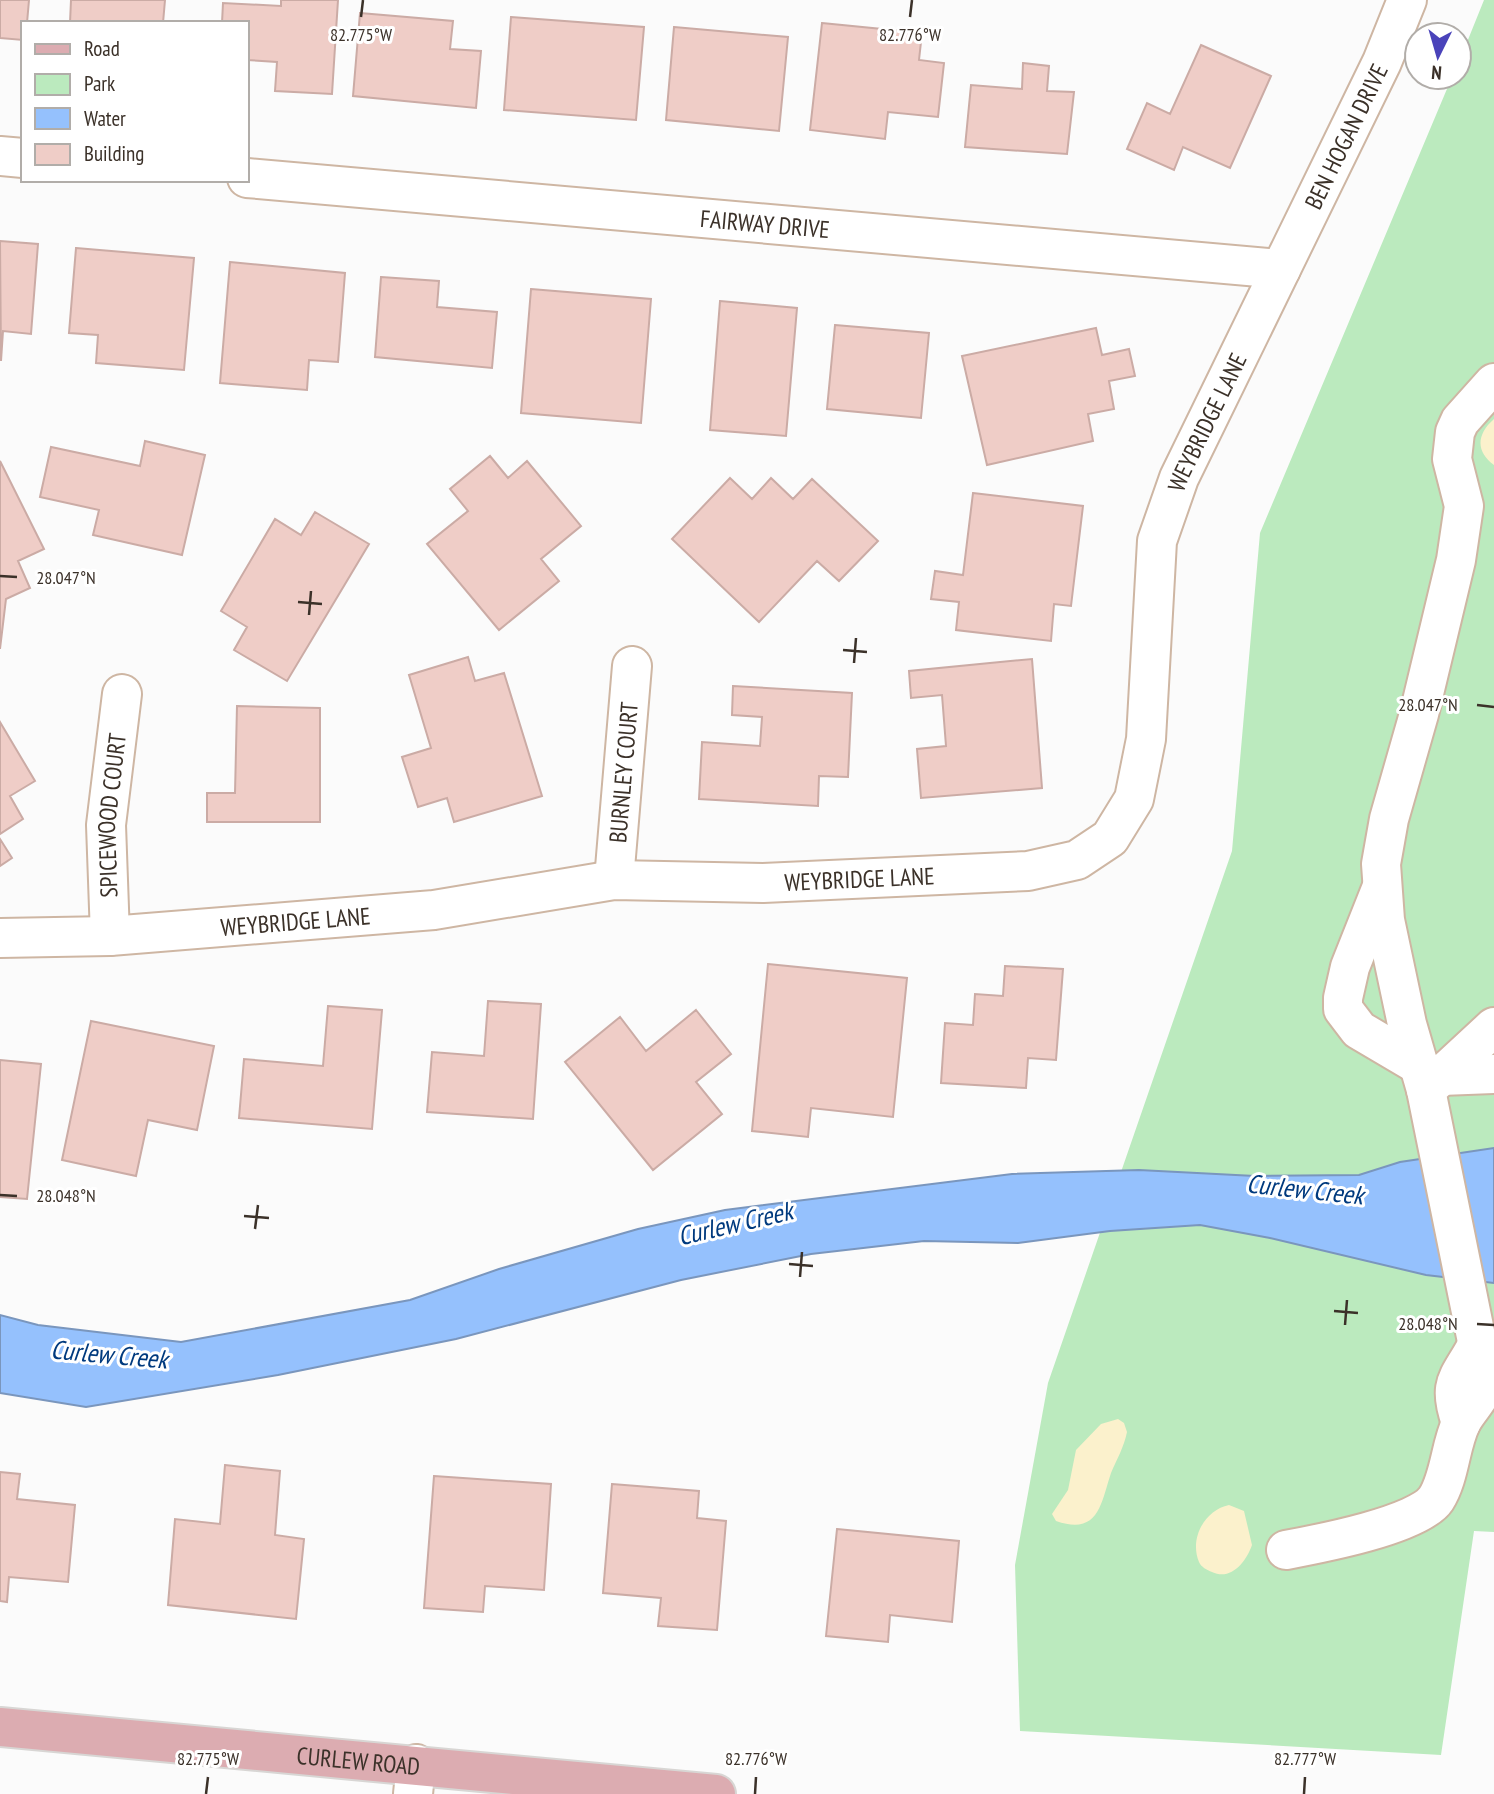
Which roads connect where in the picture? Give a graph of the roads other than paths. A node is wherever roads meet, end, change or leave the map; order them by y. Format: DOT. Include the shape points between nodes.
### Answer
graph roads {
  1 [pos="1407,0"];
  2 [pos="0,156"];
  3 [pos="21,158"];
  4 [pos="248,178"];
  5 [pos="1281,269"];
  6 [pos="1494,383"];
  7 [pos="632,666"];
  8 [pos="122,694"];
  9 [pos="614,880"];
  10 [pos="1381,889"];
  11 [pos="110,936"];
  12 [pos="0,938"];
  13 [pos="1494,1027"];
  14 [pos="1494,1074"];
  15 [pos="1429,1084"];
  16 [pos="1286,1550"];
  17 [pos="0,1727"];
  18 [pos="415,1779"];
  19 [pos="716,1794"];
  1 -- 5 [label="street, BEN HOGAN DRIVE" via="1382,62"];
  2 -- 3 [label="street"];
  4 -- 5 [label="street, FAIRWAY DRIVE"];
  5 -- 9 [label="street, WEYBRIDGE LANE" via="1179,478 1157,541 1146,739 1134,799 1110,838 1077,860 1028,871 763,883"];
  6 -- 10 [label="street" via="1455,432 1452,459 1463,519 1419,714 1389,819"];
  7 -- 9 [label="street, BURNLEY COURT"];
  8 -- 11 [label="street, SPICEWOOD COURT" via="106,825"];
  9 -- 11 [label="street, WEYBRIDGE LANE" via="434,910"];
  10 -- 15 [label="street" via="1408,1024"];
  10 -- 15 [label="street" via="1348,974 1343,1009 1359,1030"];
  11 -- 12 [label="street, WEYBRIDGE LANE"];
  13 -- 15 [label="street"];
  14 -- 15 [label="street"];
  15 -- 16 [label="street" via="1484,1384 1461,1423 1437,1496 1422,1513"];
  17 -- 18 [label="main road, CURLEW ROAD"];
  18 -- 19 [label="main road, CURLEW ROAD"];
}
